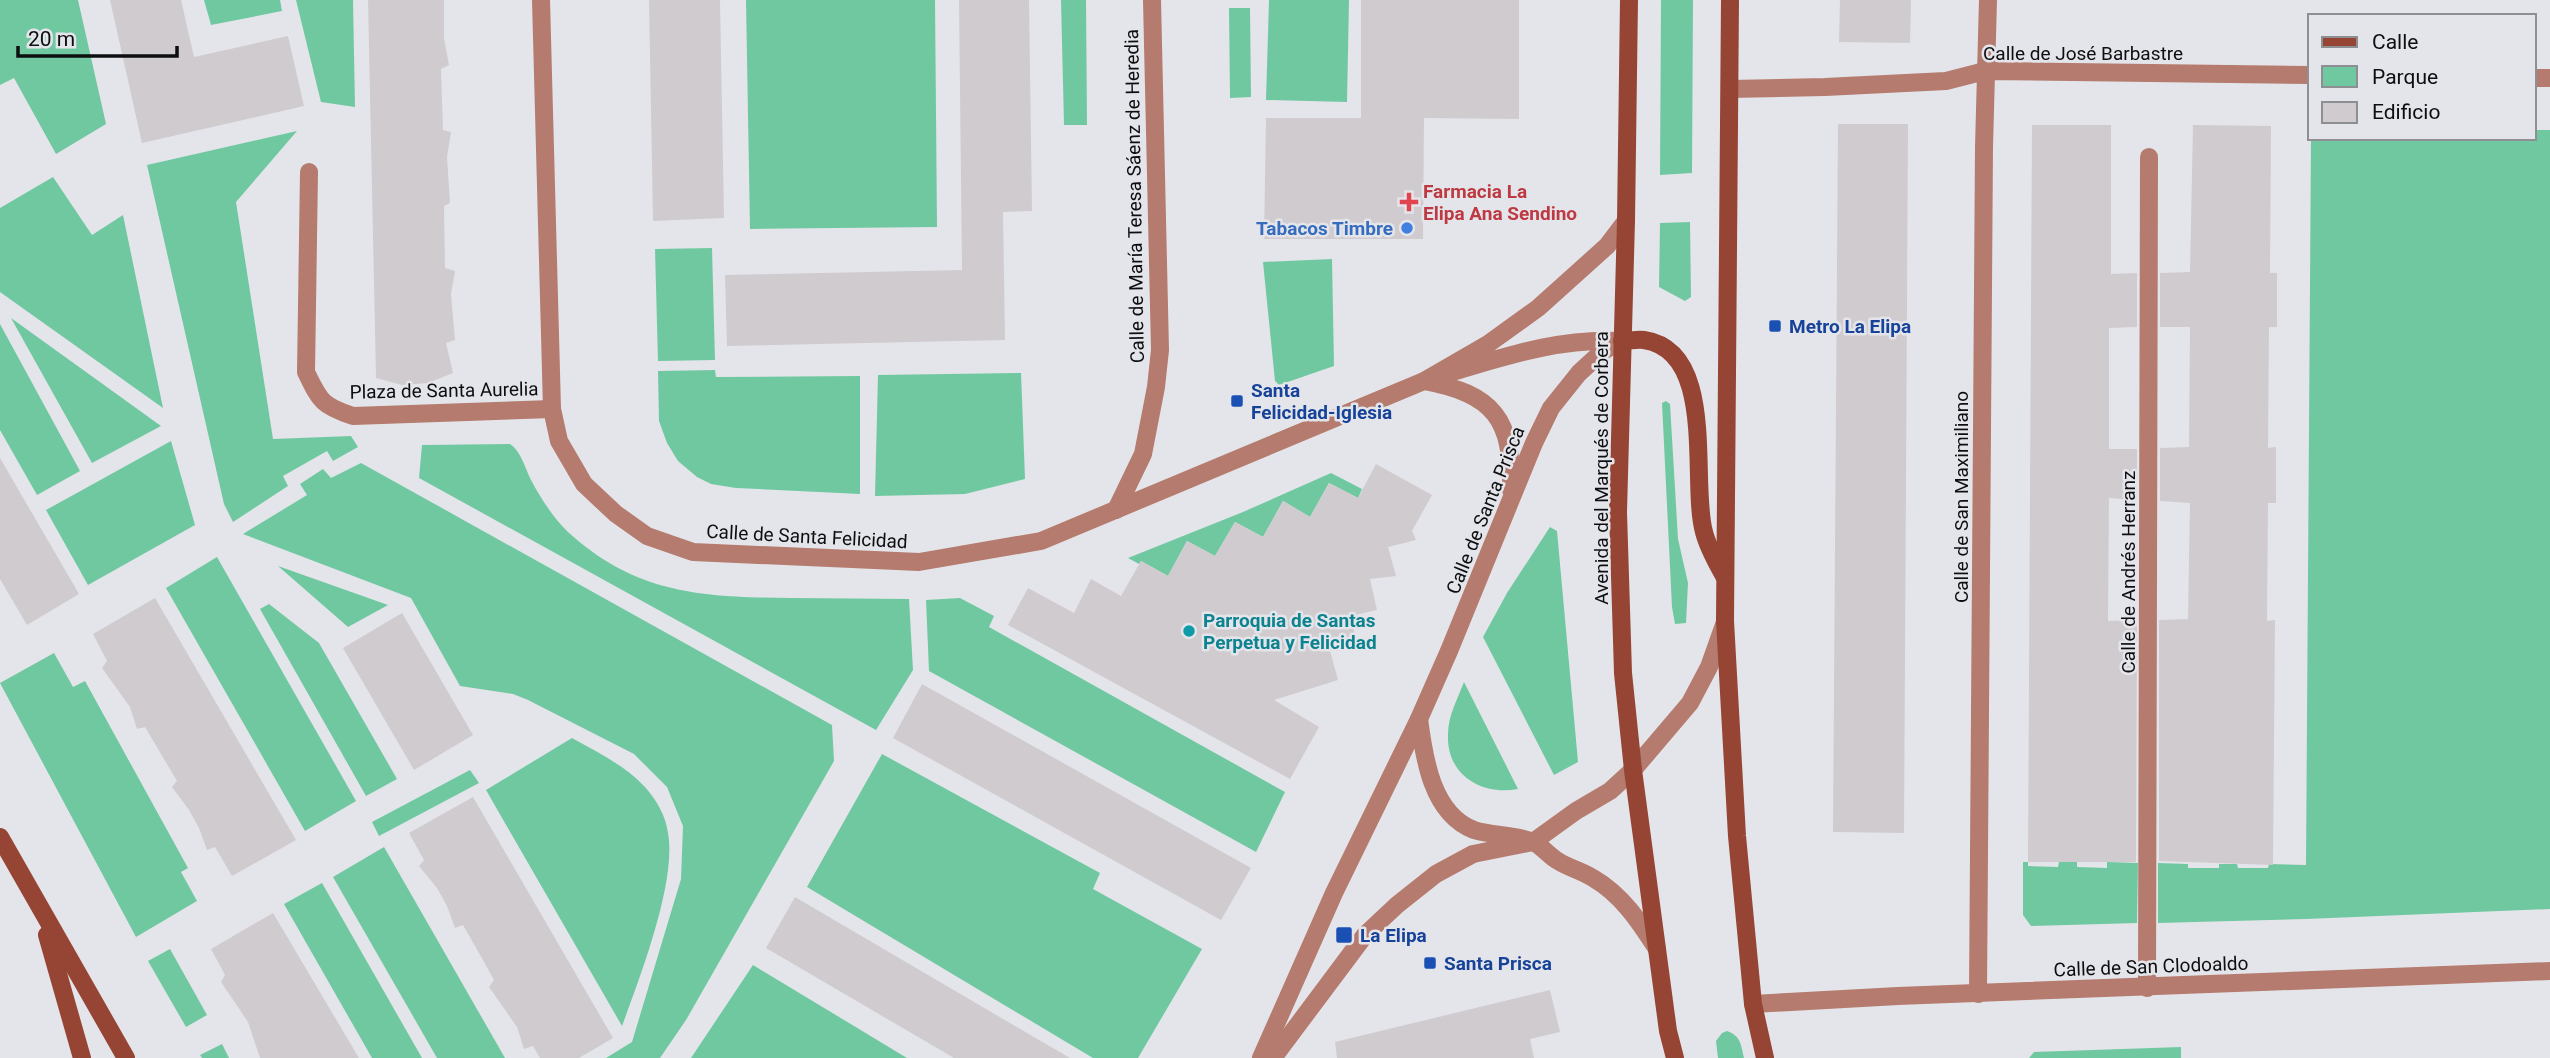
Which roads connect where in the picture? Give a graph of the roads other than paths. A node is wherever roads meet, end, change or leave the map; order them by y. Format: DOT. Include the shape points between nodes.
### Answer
graph roads {
  1 [pos="541,0"];
  2 [pos="1152,0"];
  3 [pos="1629,0"];
  4 [pos="1730,0"];
  5 [pos="1988,0"];
  6 [pos="1985,71"];
  7 [pos="2308,75"];
  8 [pos="1730,89"];
  9 [pos="2150,157"];
  10 [pos="309,172"];
  11 [pos="1626,221"];
  12 [pos="1622,341"];
  13 [pos="1424,381"];
  14 [pos="552,409"];
  15 [pos="1511,504"];
  16 [pos="1116,510"];
  17 [pos="1726,579"];
  18 [pos="1725,621"];
  19 [pos="1419,719"];
  20 [pos="1633,770"];
  21 [pos="0,836"];
  22 [pos="1533,842"];
  23 [pos="39,908"];
  24 [pos="1658,949"];
  25 [pos="2550,971"];
  26 [pos="2147,988"];
  27 [pos="1979,994"];
  28 [pos="1753,1004"];
  29 [pos="82,1058"];
  30 [pos="126,1058"];
  31 [pos="1261,1058"];
  32 [pos="1273,1058"];
  33 [pos="1675,1058"];
  34 [pos="1765,1058"];
  1 -- 14 [label="street, Calle de Santa Felicidad"];
  2 -- 16 [label="street, Calle de María Teresa Sáenz de Heredia" via="1160,350 1143,454"];
  3 -- 11 [label="street, Avenida del Marqués de Corbera"];
  4 -- 8 [label="street"];
  5 -- 6 [label="street, Calle de San Maximiliano"];
  6 -- 7 [label="street, Calle de José Barbastre"];
  6 -- 8 [label="street, Calle de José Barbastre" via="1946,81"];
  6 -- 27 [label="street, Calle de San Maximiliano"];
  8 -- 17 [label="street"];
  9 -- 26 [label="street, Calle de Andrés Herranz"];
  10 -- 14 [label="street, Plaza de Santa Aurelia" via="306,372 329,408 353,416"];
  11 -- 12 [label="street, Avenida del Marqués de Corbera"];
  11 -- 13 [label="street, Calle de Santa Felicidad" via="1607,246 1538,308"];
  12 -- 13 [label="street, Calle de Santa Felicidad" via="1550,344"];
  12 -- 15 [label="street, Calle de Santa Prisca" via="1578,373 1551,408"];
  12 -- 17 [label="street" via="1644,340 1680,360 1690,386 1697,432 1703,531"];
  12 -- 20 [label="street, Avenida del Marqués de Corbera" via="1618,512 1623,673"];
  13 -- 15 [label="street" via="1454,386 1476,396 1496,414 1512,458"];
  13 -- 16 [label="street, Calle de Santa Felicidad"];
  14 -- 16 [label="street, Calle de Santa Felicidad" via="559,441 584,484 647,536 693,552 919,562 1041,541"];
  15 -- 19 [label="street, Calle de Santa Prisca"];
  17 -- 18 [label="street"];
  18 -- 20 [label="street" via="1690,703"];
  18 -- 28 [label="street" via="1737,836"];
  19 -- 22 [label="street, Calle de Santa Prisca" via="1423,755 1435,791 1454,816 1473,829"];
  19 -- 31 [label="street, Calle de Santa Prisca" via="1355,848"];
  20 -- 22 [label="street" via="1610,791"];
  20 -- 24 [label="street, Avenida del Marqués de Corbera"];
  21 -- 23 [label="street"];
  22 -- 24 [label="street, Calle de Santa Prisca" via="1620,898"];
  22 -- 32 [label="street" via="1473,854 1436,874 1397,905 1365,935"];
  23 -- 29 [label="street"];
  23 -- 30 [label="street"];
  24 -- 33 [label="street, Avenida del Marqués de Corbera"];
  25 -- 26 [label="street, Calle de San Clodoaldo"];
  26 -- 27 [label="street, Calle de San Clodoaldo"];
  27 -- 28 [label="street, Calle de San Clodoaldo"];
  28 -- 34 [label="street"];
}
